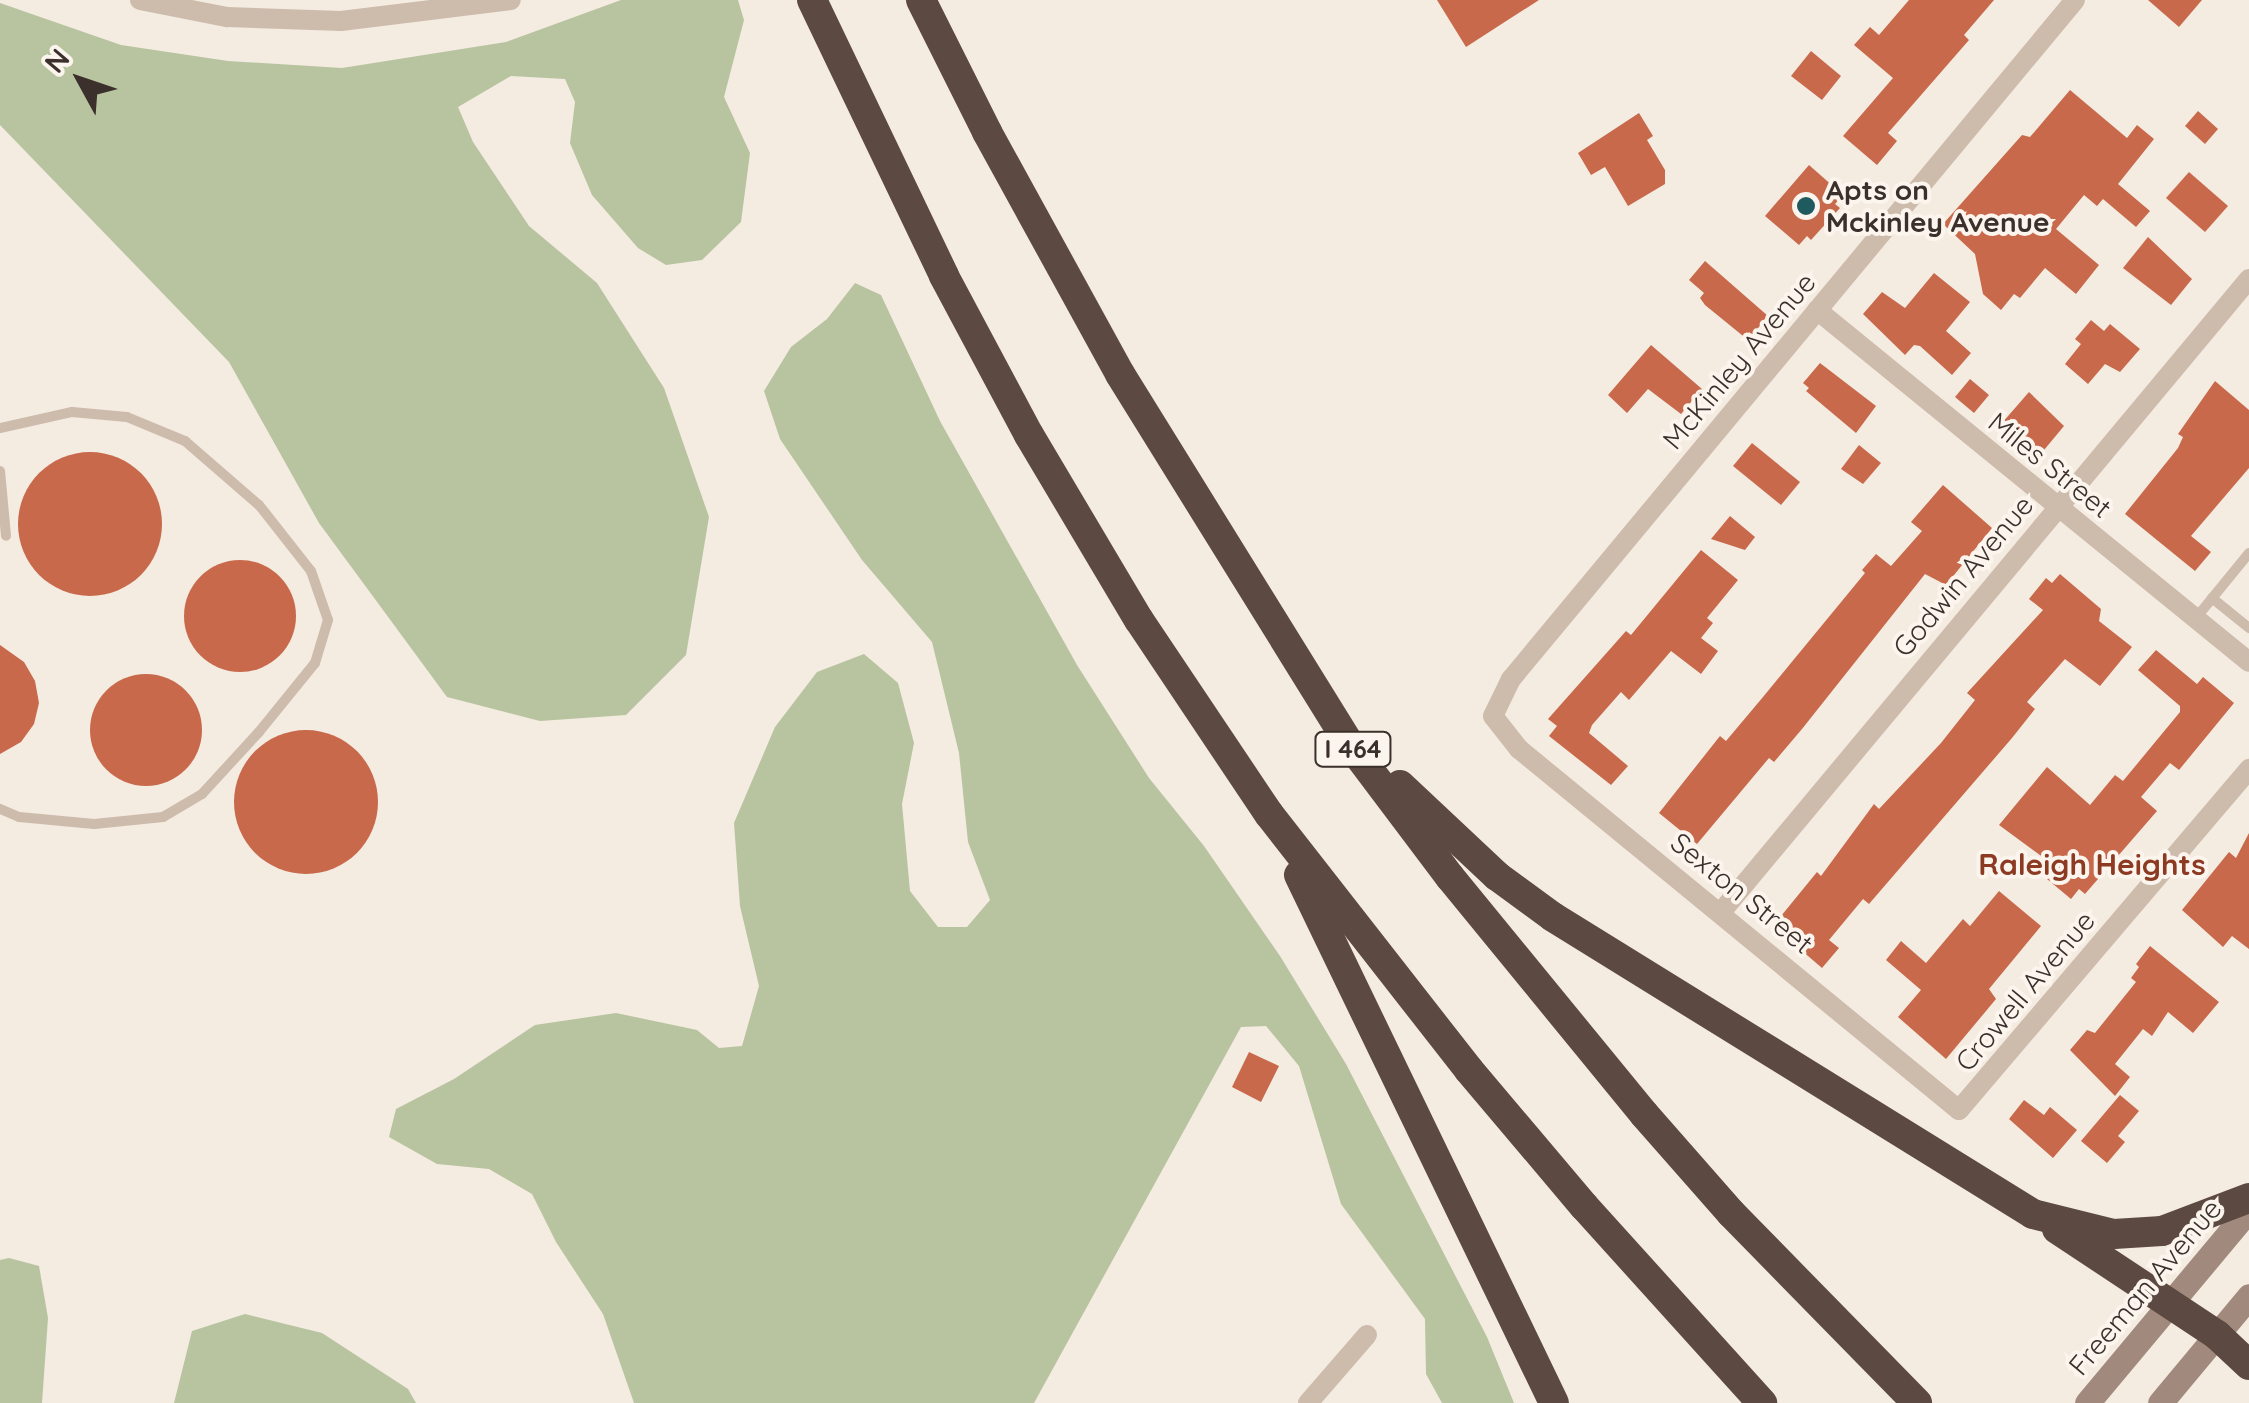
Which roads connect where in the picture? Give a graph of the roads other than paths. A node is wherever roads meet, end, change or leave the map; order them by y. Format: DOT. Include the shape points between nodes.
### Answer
graph roads {
  1 [pos="140,0"];
  2 [pos="511,0"];
  3 [pos="812,0"];
  4 [pos="921,0"];
  5 [pos="2075,0"];
  6 [pos="2249,278"];
  7 [pos="1817,310"];
  8 [pos="0,428"];
  9 [pos="0,471"];
  10 [pos="2058,506"];
  11 [pos="6,536"];
  12 [pos="2249,553"];
  13 [pos="2212,598"];
  14 [pos="2195,618"];
  15 [pos="2249,628"];
  16 [pos="2249,662"];
  17 [pos="1321,700"];
  18 [pos="1493,716"];
  19 [pos="2249,769"];
  20 [pos="0,809"];
  21 [pos="1269,814"];
  22 [pos="1722,911"];
  23 [pos="1960,1110"];
  24 [pos="2249,1198"];
  25 [pos="2249,1208"];
  26 [pos="2034,1214"];
  27 [pos="2249,1296"];
  28 [pos="2169,1304"];
  29 [pos="2217,1334"];
  30 [pos="1367,1336"];
  31 [pos="2249,1365"];
  32 [pos="1308,1403"];
  33 [pos="1554,1403"];
  34 [pos="1762,1403"];
  35 [pos="1917,1403"];
  36 [pos="2087,1403"];
  37 [pos="2160,1403"];
  1 -- 2 [label="street" via="226,17 340,21"];
  3 -- 21 [label="highway" via="1021,420 1140,620"];
  4 -- 17 [label="highway, I 464" via="1120,374"];
  5 -- 7 [label="street, McKinley Avenue"];
  6 -- 10 [label="street, Godwin Avenue"];
  7 -- 10 [label="street, Miles Street"];
  7 -- 18 [label="street, McKinley Avenue" via="1511,679"];
  8 -- 20 [label="lane" via="72,412 127,416 186,441 269,518 311,571 328,620 315,663 259,732 202,794 163,817 94,824"];
  9 -- 11 [label="lane"];
  10 -- 14 [label="street, Miles Street"];
  10 -- 22 [label="street, Godwin Avenue"];
  12 -- 13 [label="lane"];
  13 -- 14 [label="lane"];
  13 -- 15 [label="lane"];
  14 -- 16 [label="street, Miles Street"];
  17 -- 26 [label="highway" via="1459,842 1553,917"];
  17 -- 35 [label="highway, I 464" via="1450,876 1644,1114"];
  18 -- 22 [label="street, Sexton Street" via="1519,749"];
  19 -- 23 [label="street, Crowell Avenue"];
  21 -- 33 [label="highway"];
  21 -- 34 [label="highway" via="1469,1070"];
  22 -- 23 [label="street, Sexton Street"];
  24 -- 26 [label="highway" via="2162,1231 2114,1234"];
  25 -- 28 [label="main road, Freeman Avenue"];
  26 -- 28 [label="highway"];
  27 -- 29 [label="main road"];
  28 -- 29 [label="highway"];
  28 -- 36 [label="main road, Freeman Avenue"];
  29 -- 31 [label="highway"];
  29 -- 37 [label="main road"];
  30 -- 32 [label="street"];
}
